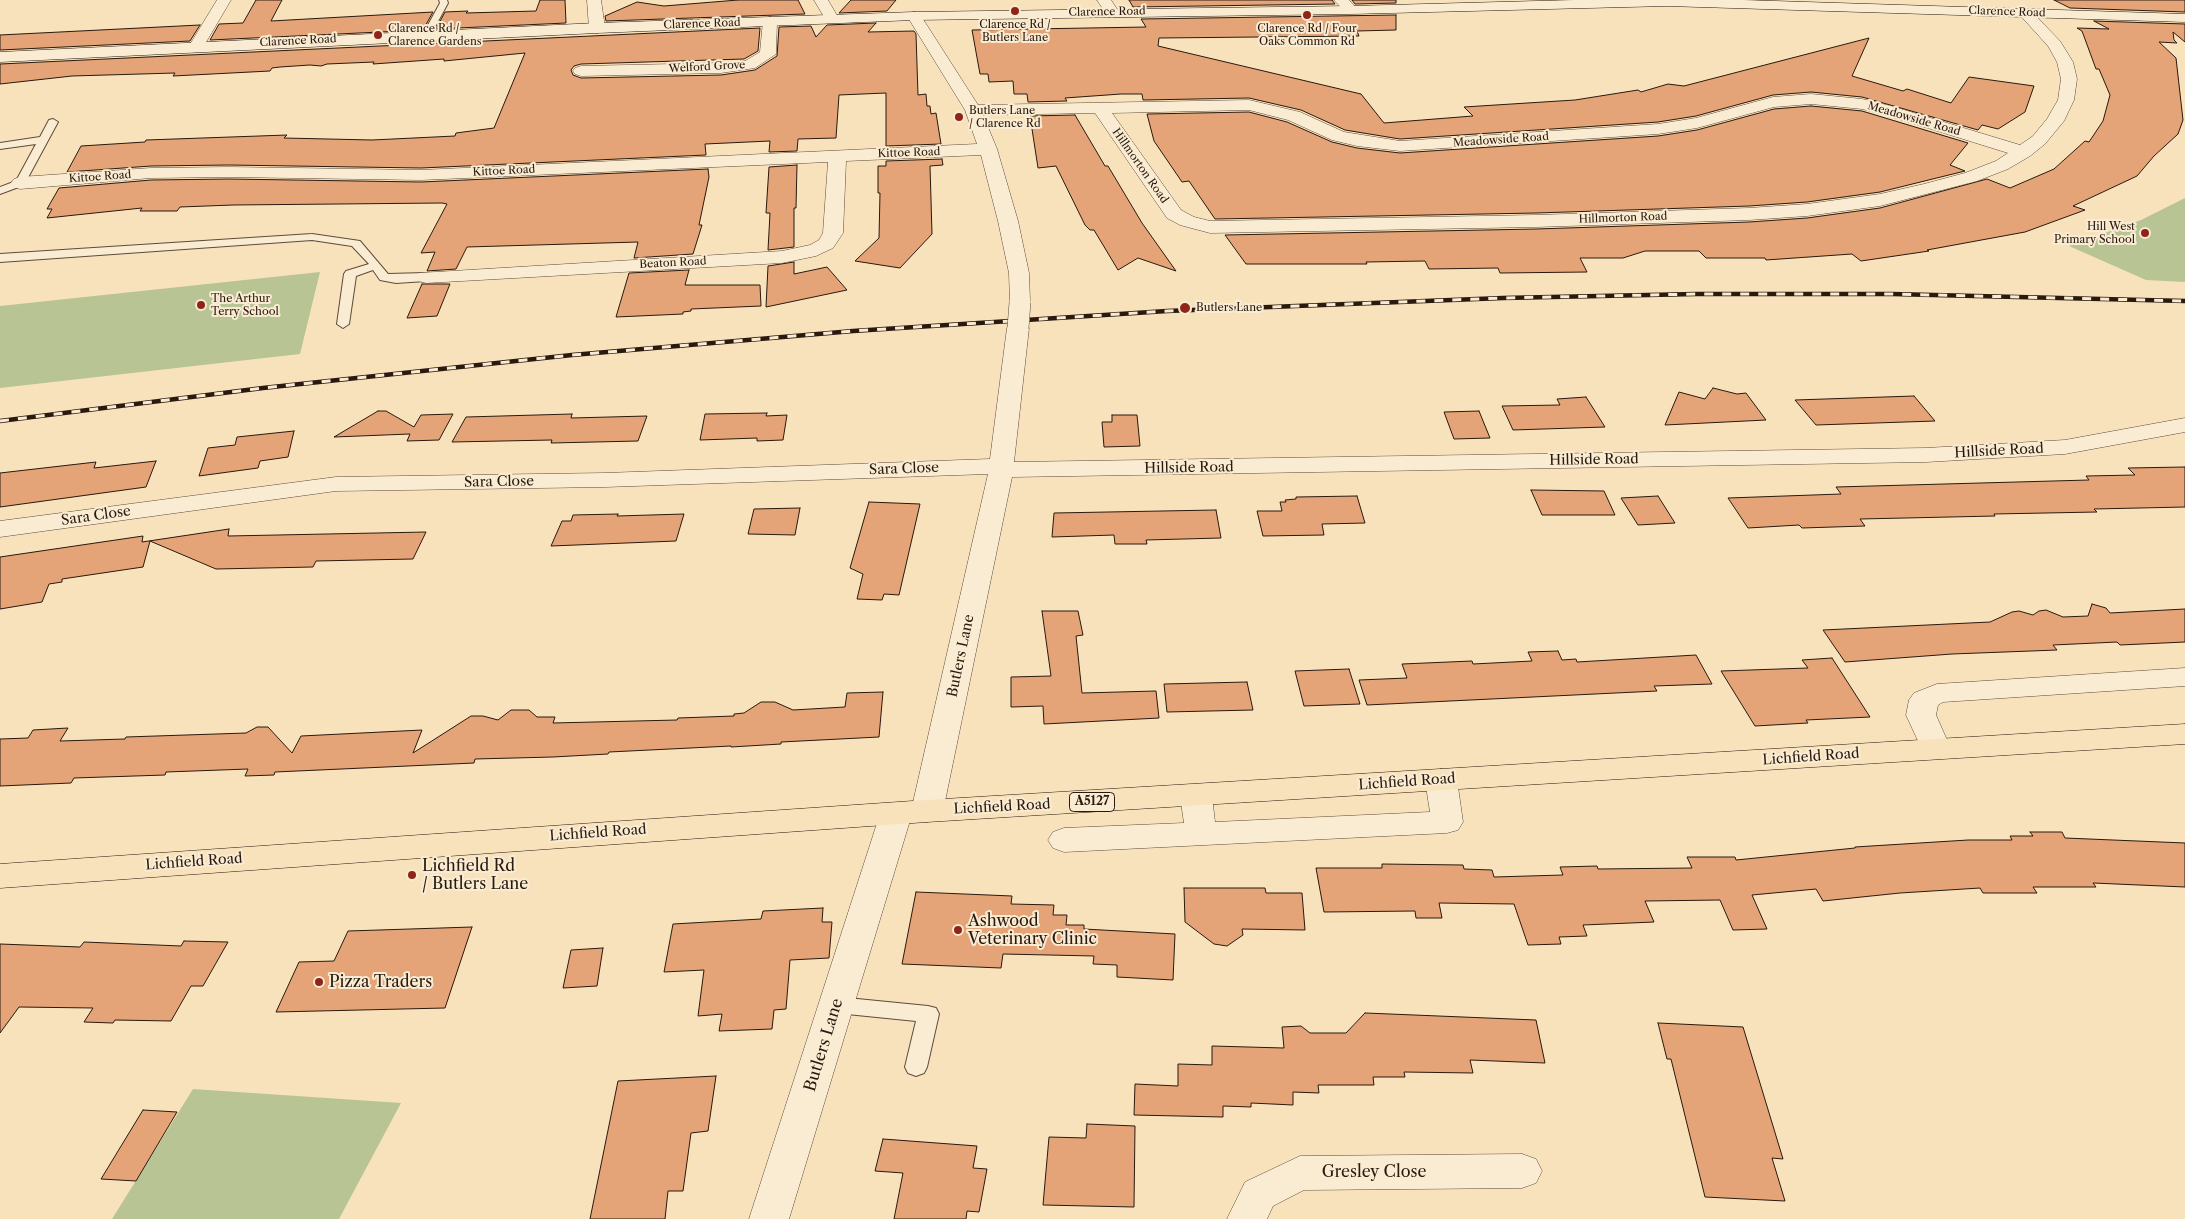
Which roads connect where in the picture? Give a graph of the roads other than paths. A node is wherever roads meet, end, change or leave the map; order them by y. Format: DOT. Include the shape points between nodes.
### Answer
graph roads {
  1 [pos="224,0"];
  2 [pos="443,0"];
  3 [pos="594,0"];
  4 [pos="821,0"];
  5 [pos="1346,5"];
  6 [pos="1108,6"];
  7 [pos="2025,13"];
  8 [pos="914,16"];
  9 [pos="2185,18"];
  10 [pos="832,20"];
  11 [pos="770,21"];
  12 [pos="597,28"];
  13 [pos="426,36"];
  14 [pos="197,46"];
  15 [pos="0,57"];
  16 [pos="581,71"];
  17 [pos="1100,108"];
  18 [pos="973,110"];
  19 [pos="53,122"];
  20 [pos="43,140"];
  21 [pos="0,146"];
  22 [pos="988,149"];
  23 [pos="2024,152"];
  24 [pos="838,156"];
  25 [pos="20,183"];
  26 [pos="0,191"];
  27 [pos="0,258"];
  28 [pos="376,265"];
  29 [pos="426,277"];
  30 [pos="343,324"];
  31 [pos="2185,425"];
  32 [pos="1001,468"];
  33 [pos="0,529"];
  34 [pos="2185,677"];
  35 [pos="2185,734"];
  36 [pos="1936,749"];
  37 [pos="1441,780"];
  38 [pos="1196,796"];
  39 [pos="912,812"];
  40 [pos="1201,834"];
  41 [pos="1064,840"];
  42 [pos="0,876"];
  43 [pos="837,1005"];
  44 [pos="916,1067"];
  45 [pos="1522,1171"];
  46 [pos="769,1219"];
  47 [pos="1247,1219"];
  1 -- 14 [label="street"];
  2 -- 13 [label="lane"];
  3 -- 12 [label="street"];
  4 -- 10 [label="street"];
  5 -- 6 [label="street, Clarence Road"];
  5 -- 7 [label="street, Clarence Road" via="1667,2"];
  6 -- 8 [label="street, Clarence Road"];
  7 -- 9 [label="street, Clarence Road"];
  7 -- 23 [label="street, Hillmorton Road" via="2055,44 2065,62 2069,79 2066,100 2055,121"];
  8 -- 10 [label="street, Clarence Road"];
  8 -- 18 [label="street, Butlers Lane"];
  10 -- 11 [label="street, Clarence Road"];
  11 -- 12 [label="street, Clarence Road"];
  11 -- 16 [label="street, Welford Grove" via="768,54 749,65 606,76"];
  12 -- 13 [label="street, Clarence Road"];
  13 -- 14 [label="street, Clarence Road"];
  14 -- 15 [label="street, Clarence Road"];
  17 -- 18 [label="street, Meadowside Road"];
  17 -- 23 [label="street, Meadowside Road" via="1249,105 1294,116 1344,138 1400,146 1658,129 1697,123 1781,100 1831,100 1891,110"];
  17 -- 23 [label="street, Hillmorton Road" via="1174,214 1196,224 1225,228 1807,210 1880,200 1928,189 1994,168"];
  18 -- 22 [label="street, Butlers Lane"];
  19 -- 20 [label="lane"];
  20 -- 21 [label="lane"];
  20 -- 25 [label="lane"];
  22 -- 24 [label="street, Kittoe Road"];
  22 -- 32 [label="street, Butlers Lane, bridge" via="1019,272 1018,328"];
  24 -- 25 [label="street, Kittoe Road" via="405,175 151,173"];
  24 -- 29 [label="street, Beaton Road" via="833,204 834,233 826,244 816,250 782,257"];
  25 -- 26 [label="lane"];
  27 -- 28 [label="lane" via="312,237 356,243"];
  28 -- 29 [label="lane" via="384,277"];
  28 -- 30 [label="lane" via="350,274"];
  31 -- 32 [label="street, Hillside Road" via="2065,447 1926,455 1396,466"];
  32 -- 33 [label="street, Sara Close" via="336,484"];
  32 -- 39 [label="street, Butlers Lane"];
  34 -- 36 [label="street" via="1937,693 1924,700 1921,715"];
  35 -- 36 [label="main road, Lichfield Road / A5127"];
  36 -- 37 [label="main road, Lichfield Road / A5127"];
  37 -- 38 [label="main road, Lichfield Road / A5127"];
  37 -- 40 [label="street" via="1447,822"];
  38 -- 39 [label="main road, Lichfield Road / A5127"];
  38 -- 40 [label="street"];
  39 -- 42 [label="main road, Lichfield Road / A5127"];
  39 -- 43 [label="street, Butlers Lane"];
  40 -- 41 [label="street"];
  43 -- 44 [label="lane" via="928,1014"];
  43 -- 46 [label="street, Butlers Lane"];
  45 -- 47 [label="street, Gresley Close" via="1300,1173 1259,1194"];
}
